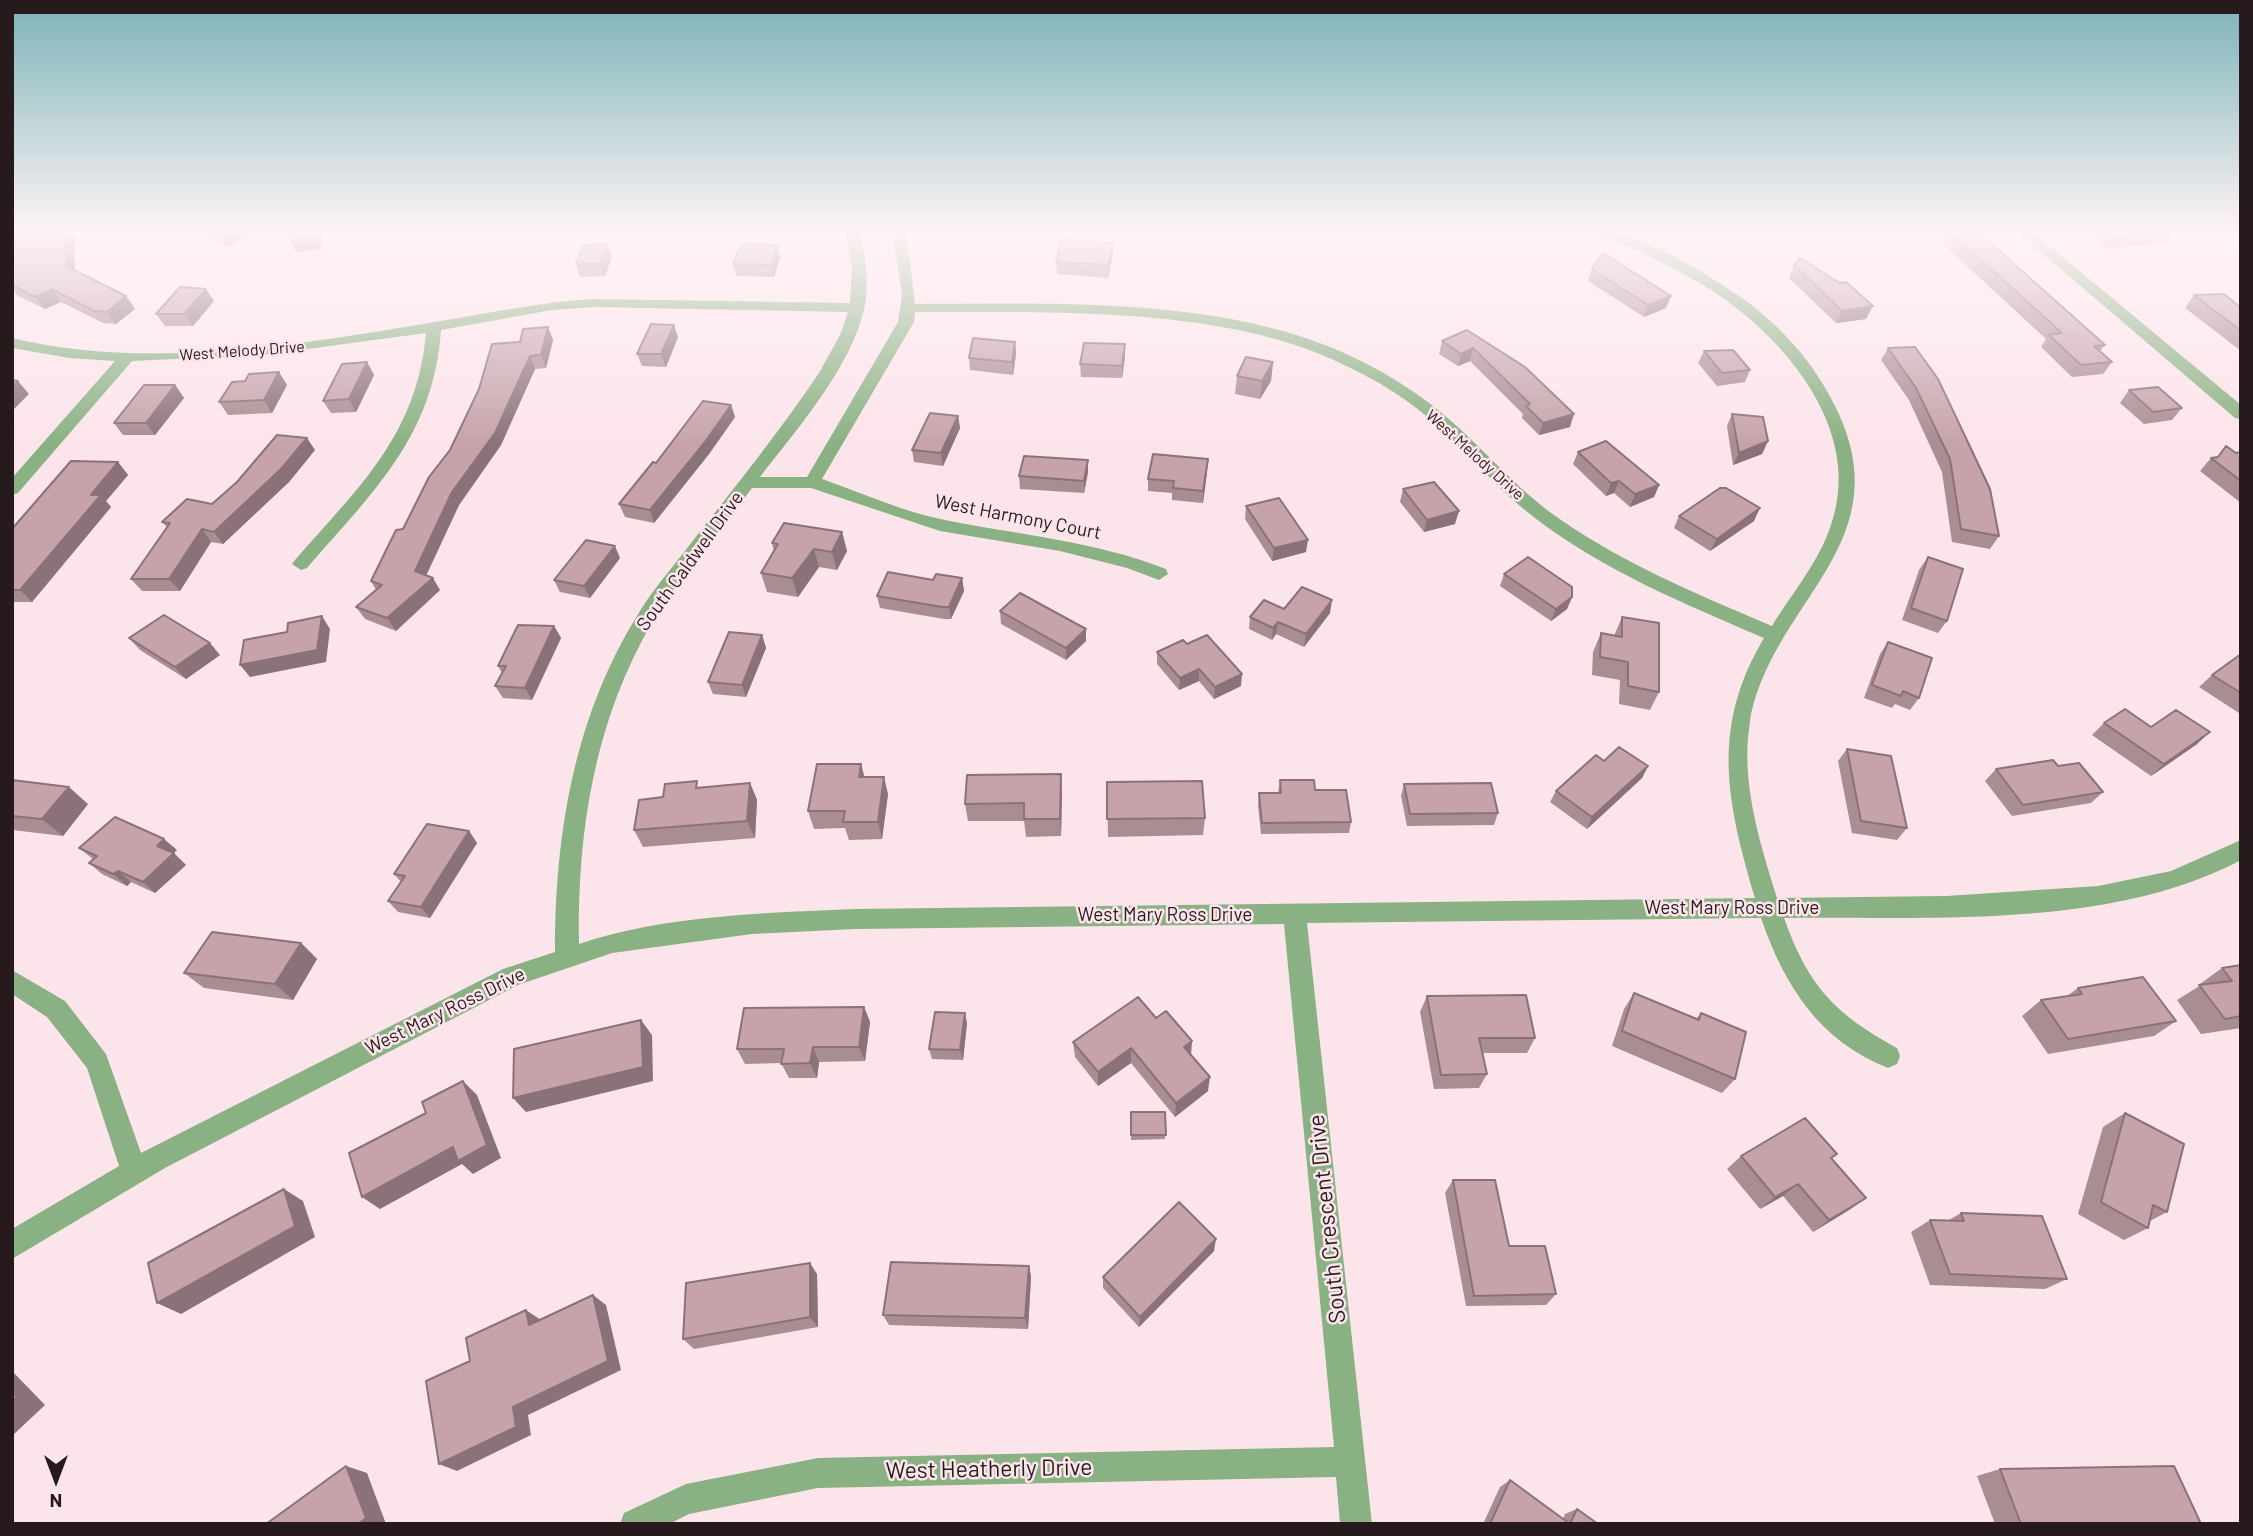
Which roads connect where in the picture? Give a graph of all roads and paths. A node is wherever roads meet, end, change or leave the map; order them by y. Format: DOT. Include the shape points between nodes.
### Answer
graph roads {
  1 [pos="858,301"];
  2 [pos="908,301"];
  3 [pos="1736,301"];
  4 [pos="2106,301"];
  5 [pos="908,308"];
  6 [pos="857,309"];
  7 [pos="434,327"];
  8 [pos="12,343"];
  9 [pos="128,356"];
  10 [pos="2241,414"];
  11 [pos="812,482"];
  12 [pos="746,483"];
  13 [pos="12,489"];
  14 [pos="301,564"];
  15 [pos="1159,574"];
  16 [pos="1775,635"];
  17 [pos="2241,849"];
  18 [pos="1769,909"];
  19 [pos="1294,914"];
  20 [pos="566,958"];
  21 [pos="12,982"];
  22 [pos="1888,1056"];
  23 [pos="134,1172"];
  24 [pos="12,1245"];
  25 [pos="1351,1462"];
  26 [pos="635,1524"];
  27 [pos="1356,1524"];
  1 -- 6 [label="street, South Caldwell Drive"];
  2 -- 5 [label="street"];
  3 -- 16 [label="street" via="1776,333 1804,365 1829,406 1846,449 1847,491 1835,538"];
  4 -- 10 [label="street"];
  5 -- 11 [label="street" via="906,322 884,364"];
  5 -- 16 [label="street, West Melody Drive" via="1190,320 1271,335 1331,353 1389,383 1442,422 1539,513 1587,545"];
  6 -- 7 [label="street, West Melody Drive" via="593,303"];
  6 -- 12 [label="street, South Caldwell Drive" via="829,371"];
  7 -- 9 [label="street, West Melody Drive" via="231,355"];
  7 -- 14 [label="street" via="428,389 405,437"];
  8 -- 9 [label="street, West Melody Drive" via="52,352"];
  9 -- 13 [label="street"];
  11 -- 12 [label="street, West Harmony Court"];
  11 -- 15 [label="street, West Harmony Court" via="940,525 1059,545"];
  12 -- 20 [label="street, South Caldwell Drive" via="644,620 590,734 568,861"];
  16 -- 18 [label="street" via="1753,678 1740,722 1737,788"];
  17 -- 18 [label="street, West Mary Ross Drive" via="2213,866 2157,884 2075,900"];
  18 -- 19 [label="street, West Mary Ross Drive"];
  18 -- 22 [label="street" via="1813,999 1849,1033"];
  19 -- 20 [label="street, West Mary Ross Drive" via="999,915 751,924 612,943"];
  19 -- 25 [label="street, South Crescent Drive"];
  20 -- 23 [label="street, West Mary Ross Drive" via="511,977"];
  21 -- 23 [label="street" via="56,1009 97,1062"];
  23 -- 24 [label="street, West Mary Ross Drive"];
  25 -- 26 [label="street, West Heatherly Drive" via="818,1473 686,1499"];
  25 -- 27 [label="street, South Crescent Drive"];
}
